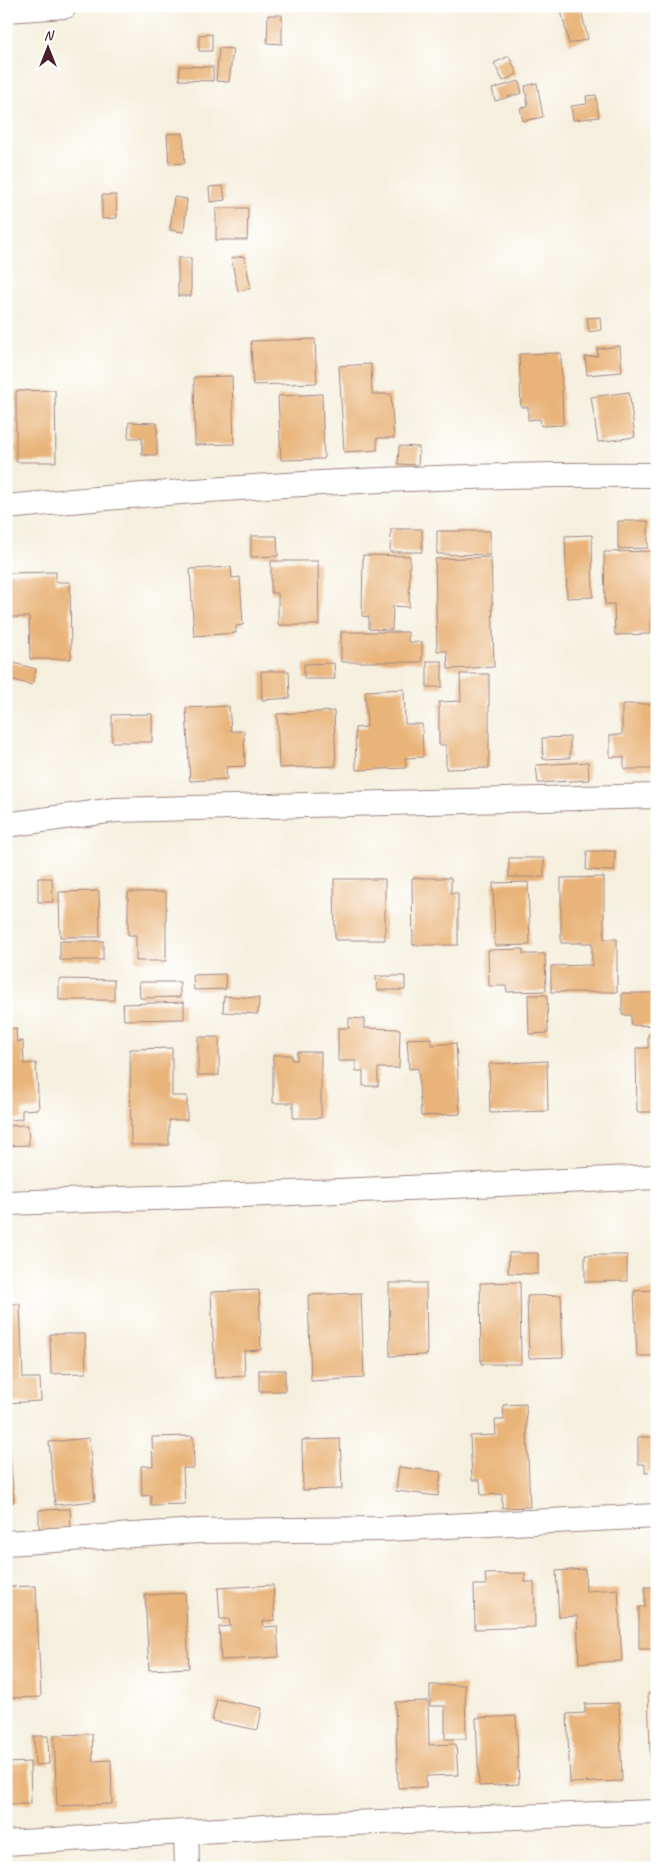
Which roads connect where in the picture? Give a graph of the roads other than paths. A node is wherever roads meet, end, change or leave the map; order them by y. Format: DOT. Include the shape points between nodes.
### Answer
graph roads {
  1 [pos="65,6"];
  2 [pos="6,10"];
  3 [pos="657,475"];
  4 [pos="6,507"];
  5 [pos="657,796"];
  6 [pos="6,825"];
  7 [pos="657,1176"];
  8 [pos="6,1203"];
  9 [pos="657,1516"];
  10 [pos="6,1543"];
  11 [pos="657,1812"];
  12 [pos="186,1833"];
  13 [pos="6,1843"];
  14 [pos="187,1868"];
  1 -- 2 [label="street"];
  3 -- 4 [label="street" via="540,474 431,478 138,495"];
  5 -- 6 [label="street" via="115,810"];
  7 -- 8 [label="street"];
  9 -- 10 [label="street" via="384,1529 198,1531"];
  11 -- 12 [label="street" via="298,1825"];
  12 -- 13 [label="street"];
  12 -- 14 [label="street"];
}
